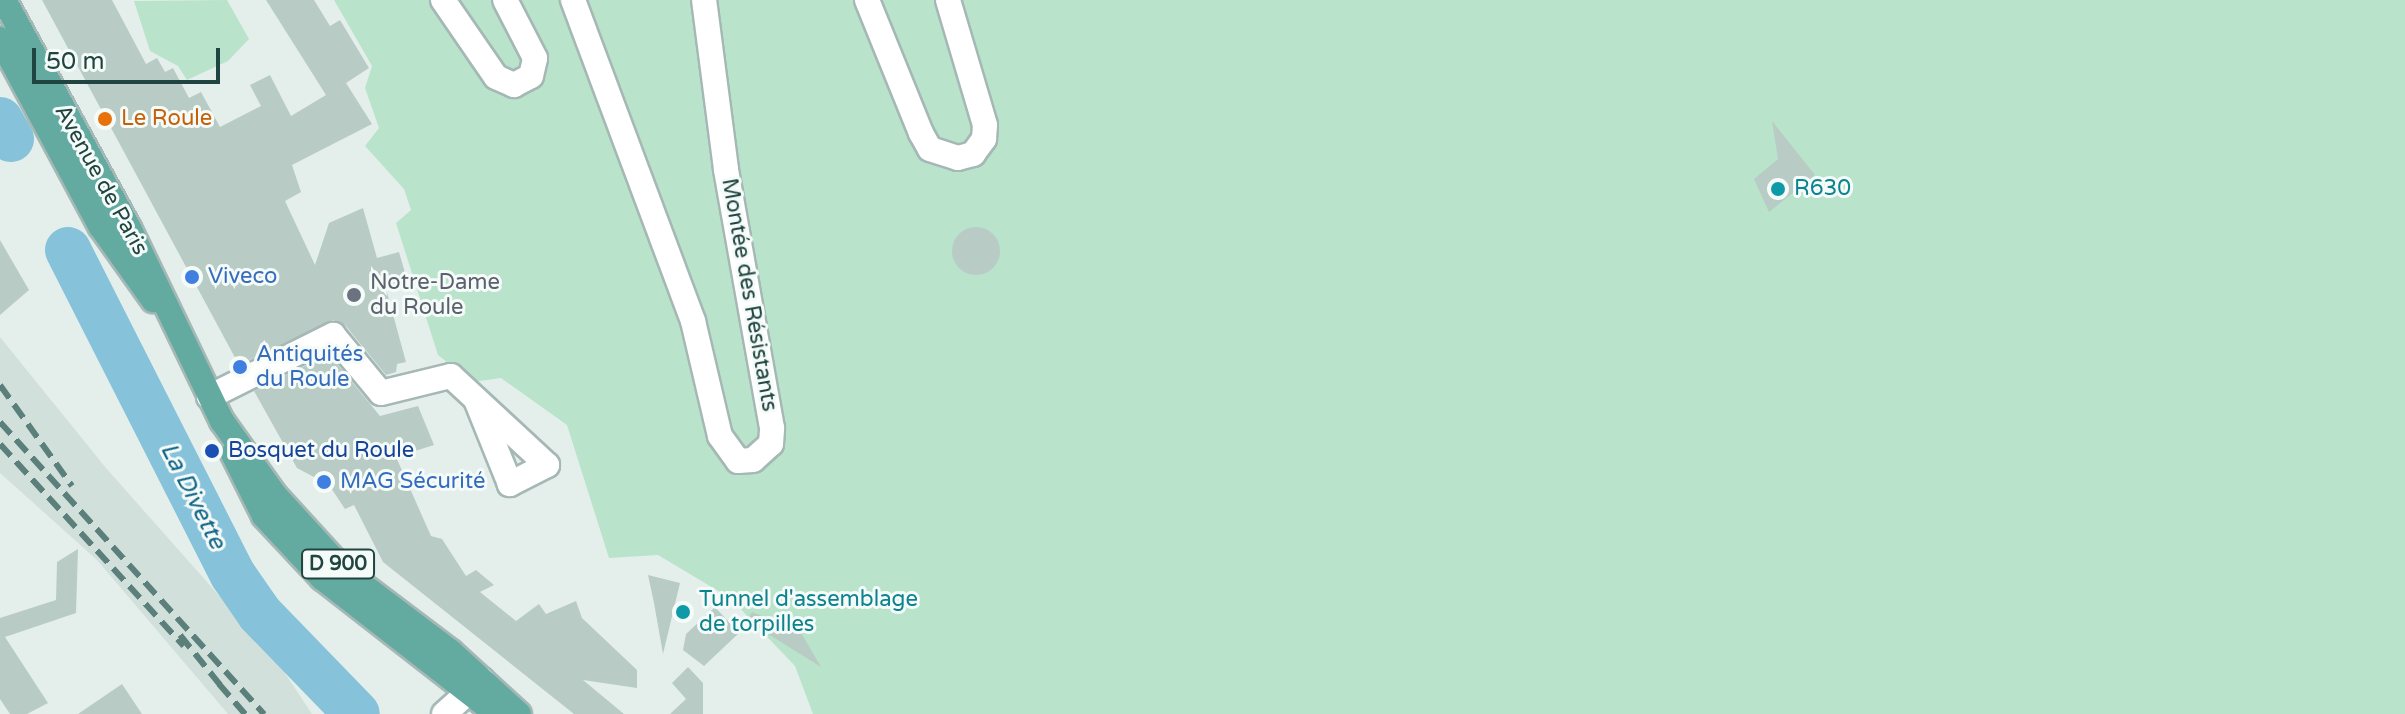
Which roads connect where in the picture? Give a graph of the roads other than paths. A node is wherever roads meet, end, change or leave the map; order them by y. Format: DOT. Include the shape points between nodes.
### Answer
graph roads {
  1 [pos="4,0"];
  2 [pos="443,0"];
  3 [pos="505,0"];
  4 [pos="573,0"];
  5 [pos="704,0"];
  6 [pos="867,0"];
  7 [pos="948,0"];
  8 [pos="0,39"];
  9 [pos="169,321"];
  10 [pos="209,397"];
  11 [pos="476,400"];
  12 [pos="475,686"];
  13 [pos="444,714"];
  14 [pos="497,714"];
  15 [pos="519,714"];
  1 -- 9 [label="main road, Avenue de Paris / D 900" via="129,228"];
  2 -- 3 [label="street" via="496,77 514,85 531,76 535,58"];
  4 -- 5 [label="street, Montée des Résistants" via="693,321 720,436 738,461 753,460 771,444 772,428 726,169"];
  6 -- 7 [label="street" via="930,149 958,158 973,154 984,139 985,125"];
  8 -- 9 [label="main road, Avenue de Paris / D 900" via="101,227"];
  9 -- 10 [label="main road, Avenue de Paris / D 900"];
  10 -- 11 [label="street" via="333,335 381,393 451,376"];
  10 -- 12 [label="main road, Avenue de Paris / D 900" via="248,490 294,550 362,612"];
  12 -- 13 [label="street"];
  12 -- 14 [label="main road, Avenue de Paris / D 900"];
  12 -- 15 [label="main road, Avenue de Paris / D 900"];
}
